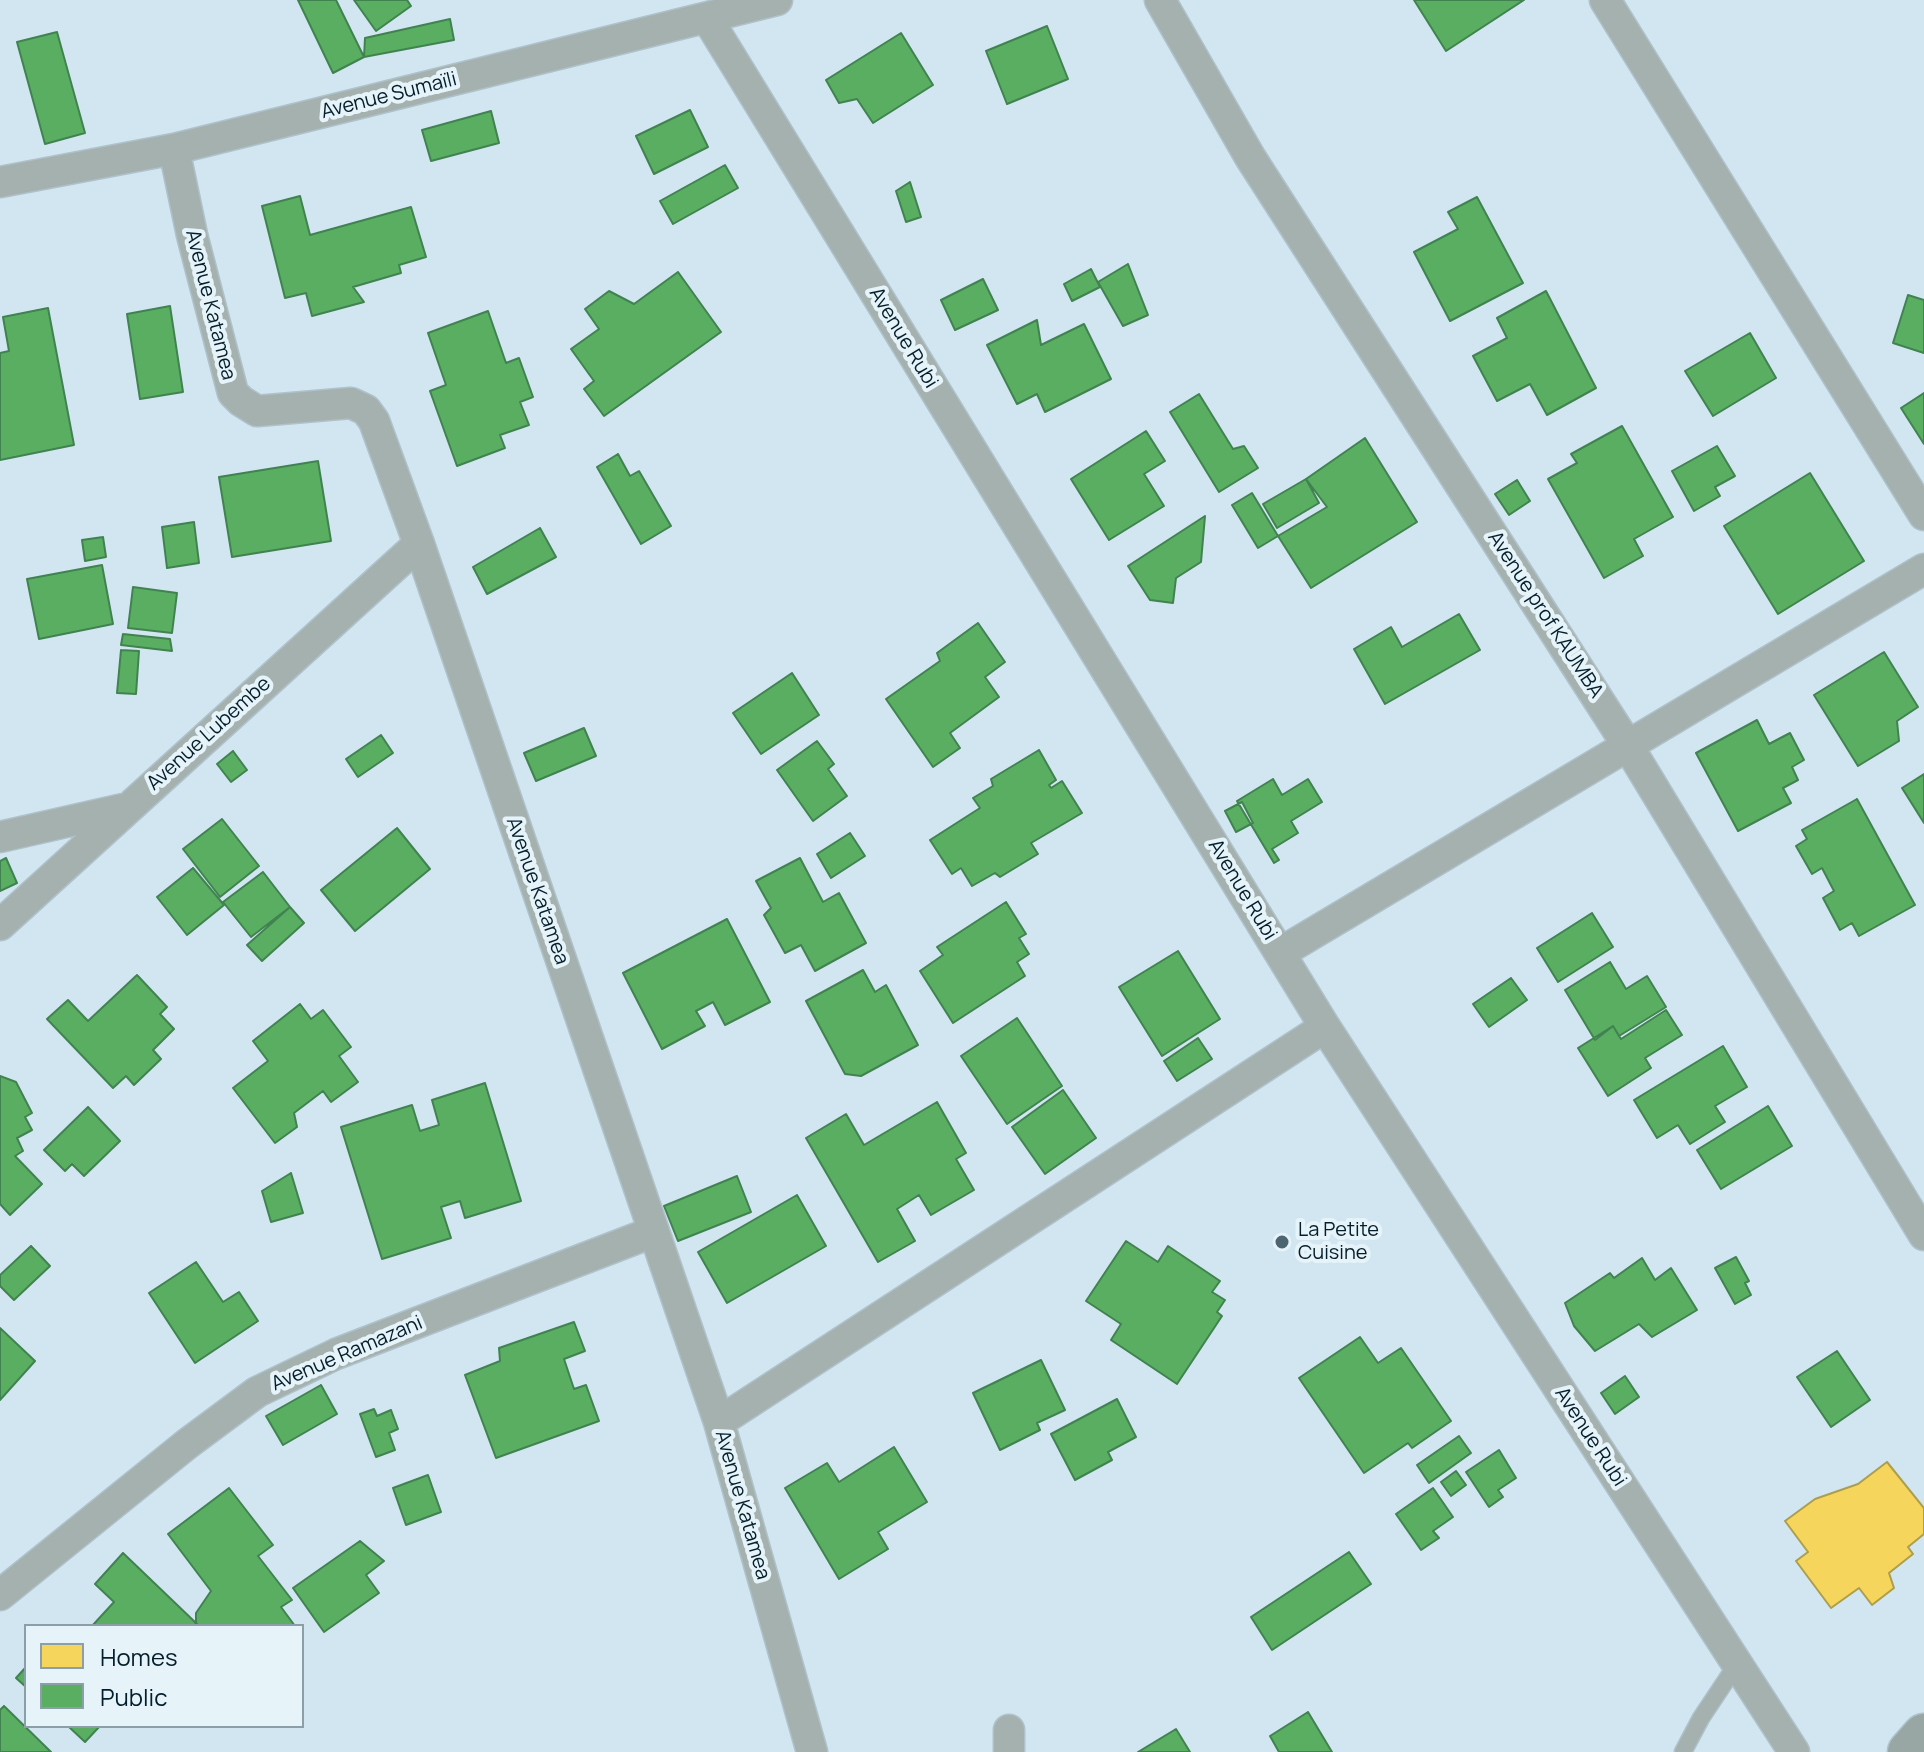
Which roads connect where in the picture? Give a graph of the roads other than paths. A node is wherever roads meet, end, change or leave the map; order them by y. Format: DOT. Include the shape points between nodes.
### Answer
graph roads {
  1 [pos="777,0"];
  2 [pos="1160,0"];
  3 [pos="1605,0"];
  4 [pos="707,18"];
  5 [pos="174,149"];
  6 [pos="0,182"];
  7 [pos="1924,515"];
  8 [pos="419,544"];
  9 [pos="1924,569"];
  10 [pos="1628,746"];
  11 [pos="126,808"];
  12 [pos="0,837"];
  13 [pos="0,925"];
  14 [pos="1280,953"];
  15 [pos="1325,1027"];
  16 [pos="653,1232"];
  17 [pos="1924,1235"];
  18 [pos="719,1422"];
  19 [pos="0,1595"];
  20 [pos="1737,1664"];
  21 [pos="1924,1735"];
  22 [pos="812,1752"];
  23 [pos="1683,1752"];
  24 [pos="1794,1752"];
  25 [pos="1909,1752"];
  1 -- 4 [label="street, Avenue Sumaïli"];
  2 -- 10 [label="street, Avenue prof KAUMBA" via="1250,157"];
  3 -- 7 [label="street"];
  4 -- 5 [label="street, Avenue Sumaïli"];
  4 -- 14 [label="street, Avenue Rubi"];
  5 -- 6 [label="street, Avenue Sumaïli"];
  5 -- 8 [label="street, Avenue Katamea" via="233,393 257,411 342,403 366,410"];
  8 -- 11 [label="street, Avenue Lubembe"];
  8 -- 16 [label="street, Avenue Katamea"];
  9 -- 10 [label="street"];
  10 -- 14 [label="street"];
  10 -- 17 [label="street, Avenue prof KAUMBA"];
  11 -- 12 [label="street"];
  11 -- 13 [label="street, Avenue Lubembe"];
  14 -- 15 [label="street, Avenue Rubi"];
  15 -- 18 [label="street"];
  15 -- 20 [label="street, Avenue Rubi"];
  16 -- 18 [label="street, Avenue Katamea"];
  16 -- 19 [label="street, Avenue Ramazani" via="336,1354 257,1392"];
  18 -- 22 [label="street, Avenue Katamea"];
  20 -- 23 [label="lane"];
  20 -- 24 [label="street, Avenue Rubi"];
  21 -- 25 [label="main road"];
}
